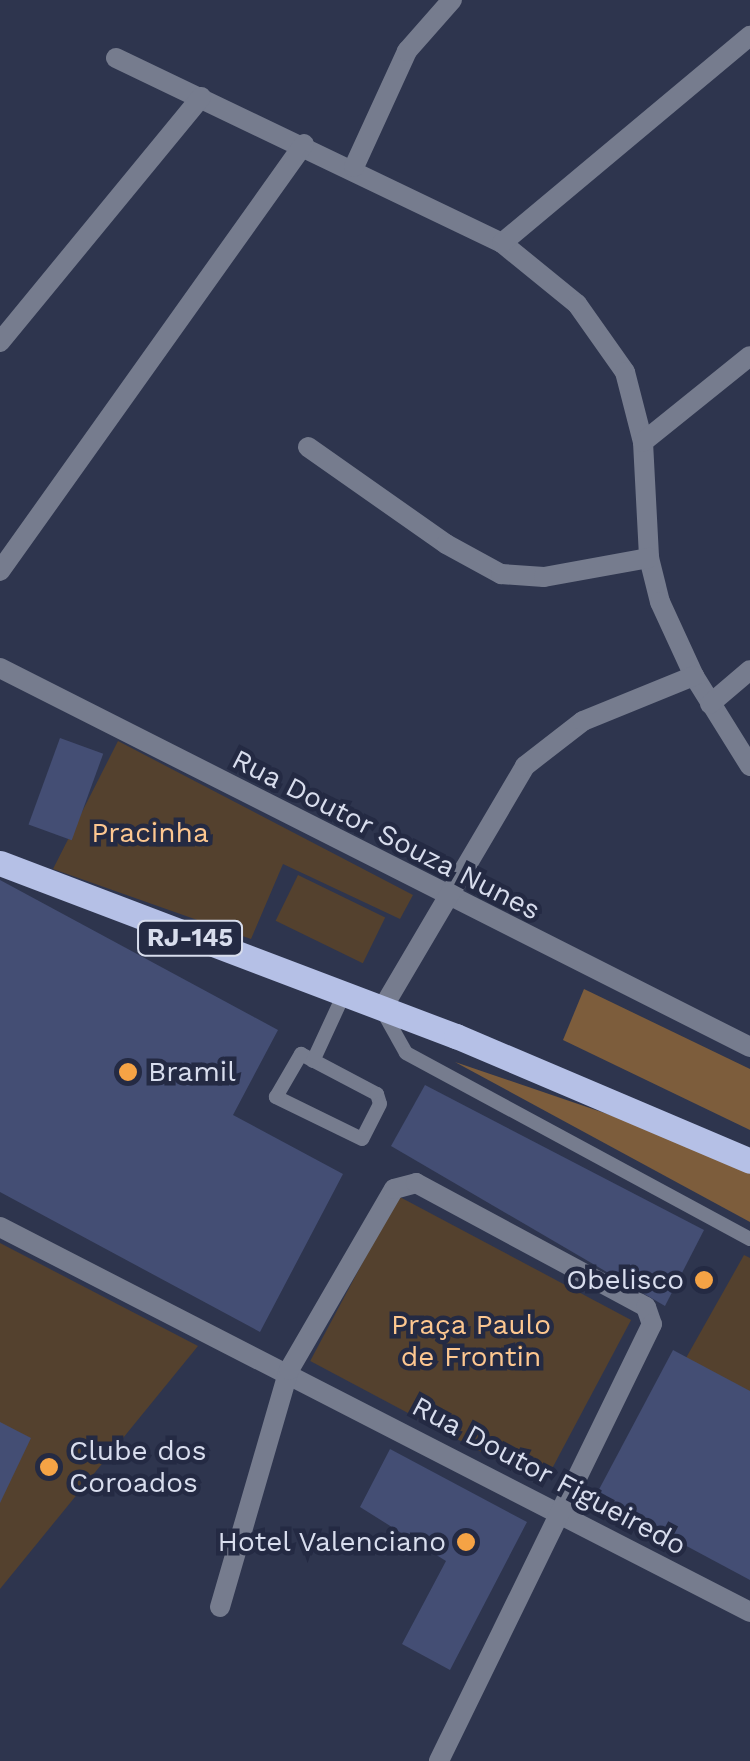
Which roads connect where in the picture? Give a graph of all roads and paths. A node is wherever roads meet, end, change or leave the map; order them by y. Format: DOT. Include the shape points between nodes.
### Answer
graph roads {
  1 [pos="452,0"];
  2 [pos="750,36"];
  3 [pos="116,58"];
  4 [pos="201,97"];
  5 [pos="304,144"];
  6 [pos="354,167"];
  7 [pos="502,243"];
  8 [pos="0,342"];
  9 [pos="750,356"];
  10 [pos="643,442"];
  11 [pos="308,447"];
  12 [pos="649,558"];
  13 [pos="0,571"];
  14 [pos="0,668"];
  15 [pos="750,670"];
  16 [pos="694,676"];
  17 [pos="710,704"];
  18 [pos="750,766"];
  19 [pos="0,863"];
  20 [pos="442,897"];
  21 [pos="343,996"];
  22 [pos="382,1009"];
  23 [pos="750,1047"];
  24 [pos="313,1061"];
  25 [pos="750,1161"];
  26 [pos="0,1227"];
  27 [pos="750,1239"];
  28 [pos="290,1370"];
  29 [pos="558,1511"];
  30 [pos="220,1607"];
  31 [pos="750,1612"];
  32 [pos="439,1761"];
  1 -- 6 [label="street" via="408,50"];
  2 -- 7 [label="street"];
  3 -- 4 [label="street"];
  4 -- 5 [label="street"];
  4 -- 8 [label="street"];
  5 -- 6 [label="street"];
  5 -- 13 [label="street"];
  6 -- 7 [label="street"];
  7 -- 10 [label="street" via="577,304 604,338 625,372"];
  9 -- 10 [label="street"];
  10 -- 12 [label="street"];
  11 -- 12 [label="street" via="446,544 502,574 544,577"];
  12 -- 16 [label="street" via="668,624"];
  14 -- 20 [label="street, Rua Doutor Souza Nunes"];
  15 -- 17 [label="street"];
  16 -- 17 [label="street"];
  16 -- 20 [label="street" via="583,721 525,766"];
  17 -- 18 [label="street"];
  19 -- 21 [label="main road, RJ-145"];
  20 -- 22 [label="street"];
  20 -- 23 [label="street, Rua Doutor Souza Nunes"];
  21 -- 22 [label="main road, RJ-145"];
  21 -- 24 [label="lane"];
  22 -- 25 [label="main road, RJ-145"];
  22 -- 27 [label="lane" via="406,1053"];
  24 -- 24 [label="lane" via="296,1055 276,1096 362,1139 380,1104 377,1094"];
  26 -- 28 [label="street, Rua Doutor Figueiredo"];
  28 -- 29 [label="street, Rua Doutor Figueiredo"];
  28 -- 29 [label="street" via="394,1188 416,1183 651,1310 652,1324"];
  28 -- 30 [label="street"];
  29 -- 31 [label="street, Rua Doutor Figueiredo"];
  29 -- 32 [label="street"];
}
